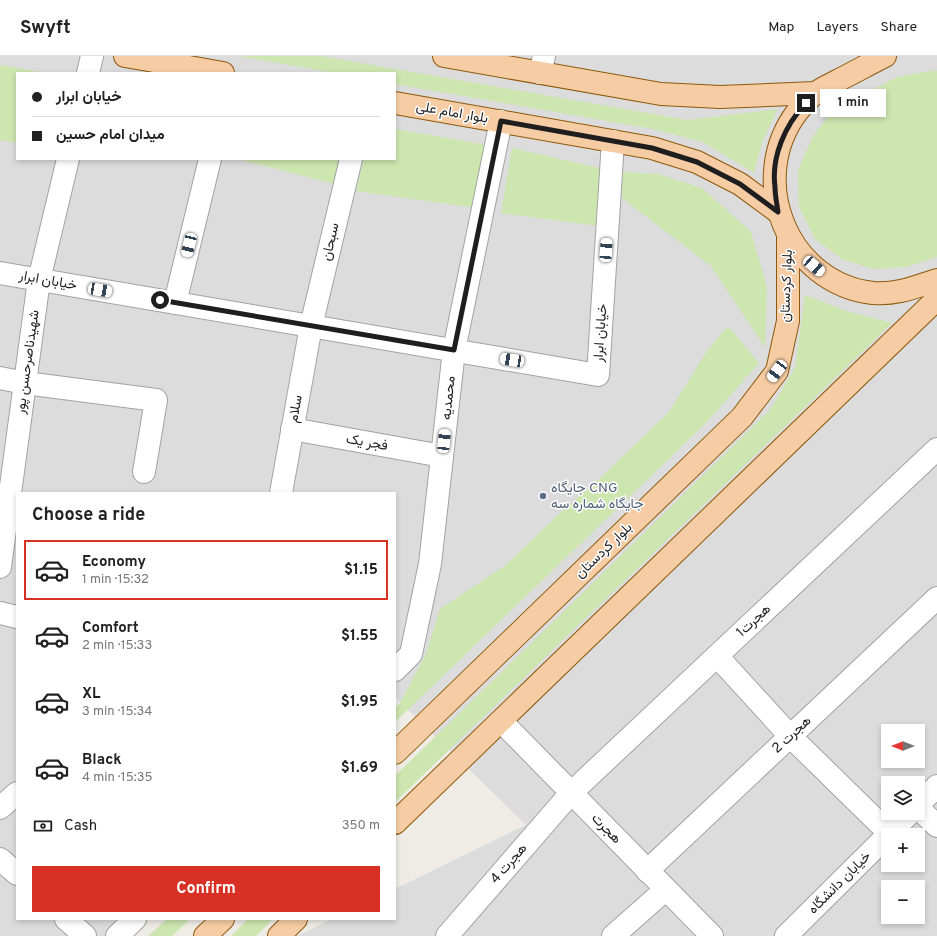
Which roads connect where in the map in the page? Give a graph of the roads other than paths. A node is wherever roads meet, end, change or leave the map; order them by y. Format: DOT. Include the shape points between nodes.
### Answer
graph roads {
  1 [pos="92,56"];
  2 [pos="125,56"];
  3 [pos="444,56"];
  4 [pos="885,56"];
  5 [pos="542,64"];
  6 [pos="88,72"];
  7 [pos="217,72"];
  8 [pos="815,93"];
  9 [pos="396,103"];
  10 [pos="501,121"];
  11 [pos="613,141"];
  12 [pos="68,160"];
  13 [pos="210,160"];
  14 [pos="351,160"];
  15 [pos="778,212"];
  16 [pos="788,236"];
  17 [pos="0,273"];
  18 [pos="40,280"];
  19 [pos="937,280"];
  20 [pos="937,299"];
  21 [pos="175,303"];
  22 [pos="311,326"];
  23 [pos="454,350"];
  24 [pos="0,378"];
  25 [pos="25,383"];
  26 [pos="292,429"];
  27 [pos="937,449"];
  28 [pos="442,456"];
  29 [pos="144,472"];
  30 [pos="281,492"];
  31 [pos="0,567"];
  32 [pos="937,598"];
  33 [pos="0,613"];
  34 [pos="16,617"];
  35 [pos="717,656"];
  36 [pos="396,669"];
  37 [pos="501,721"];
  38 [pos="790,736"];
  39 [pos="396,752"];
  40 [pos="937,786"];
  41 [pos="16,793"];
  42 [pos="571,793"];
  43 [pos="925,798"];
  44 [pos="0,808"];
  45 [pos="925,815"];
  46 [pos="903,820"];
  47 [pos="396,822"];
  48 [pos="937,826"];
  49 [pos="885,828"];
  50 [pos="895,828"];
  51 [pos="881,842"];
  52 [pos="0,858"];
  53 [pos="647,871"];
  54 [pos="16,873"];
  55 [pos="665,890"];
  56 [pos="67,920"];
  57 [pos="134,920"];
  58 [pos="222,920"];
  59 [pos="295,920"];
  60 [pos="456,933"];
  61 [pos="794,934"];
  62 [pos="85,936"];
  63 [pos="117,936"];
  64 [pos="205,936"];
  65 [pos="279,936"];
  66 [pos="613,936"];
  67 [pos="712,936"];
  1 -- 6 [label="street"];
  2 -- 7 [label="main road"];
  3 -- 5 [label="main road"];
  4 -- 8 [label="main road"];
  5 -- 8 [label="main road" via="661,94 720,97"];
  8 -- 15 [label="main road" via="797,112 784,135 776,160 774,186"];
  9 -- 10 [label="main road, بلوار امام علی"];
  10 -- 11 [label="main road, بلوار امام علی"];
  10 -- 23 [label="street, محمدیه"];
  11 -- 15 [label="main road, بلوار امام علی" via="652,148 697,162 740,184"];
  11 -- 23 [label="street, خیابان ابرار" via="598,375"];
  12 -- 18 [label="street, شهیدناصرحسن پور"];
  13 -- 21 [label="street"];
  14 -- 22 [label="street, سبحان"];
  15 -- 16 [label="main road"];
  16 -- 19 [label="main road" via="804,257 824,274 847,286 872,292 898,293"];
  16 -- 39 [label="main road, بلوار کردستان" via="788,321 777,371 742,417"];
  17 -- 18 [label="street, خیابان ابرار"];
  18 -- 21 [label="street, خیابان ابرار"];
  18 -- 25 [label="street, شهیدناصرحسن پور"];
  20 -- 37 [label="main road"];
  21 -- 22 [label="street, خیابان ابرار"];
  22 -- 23 [label="street, خیابان ابرار"];
  22 -- 26 [label="street, سلام"];
  23 -- 28 [label="street, محمدیه"];
  24 -- 25 [label="street"];
  25 -- 29 [label="street" via="156,400"];
  25 -- 31 [label="street, شهیدناصرحسن پور"];
  26 -- 28 [label="street, فجر یک"];
  26 -- 30 [label="street, سلام"];
  27 -- 35 [label="street, هجرت1"];
  28 -- 36 [label="street, محمدیه" via="430,564 411,654"];
  32 -- 38 [label="street, هجرت 2"];
  33 -- 34 [label="street"];
  35 -- 38 [label="street"];
  35 -- 42 [label="street, هجرت1"];
  37 -- 42 [label="street, هجرت"];
  37 -- 47 [label="main road"];
  38 -- 49 [label="street"];
  38 -- 53 [label="street, هجرت 2"];
  40 -- 43 [label="street"];
  41 -- 44 [label="street"];
  42 -- 53 [label="street, هجرت"];
  42 -- 60 [label="street, هجرت 4"];
  45 -- 48 [label="street"];
  46 -- 50 [label="street, خیابان دانشگاه"];
  51 -- 61 [label="street, خیابان دانشگاه"];
  52 -- 54 [label="street"];
  53 -- 55 [label="street, هجرت"];
  55 -- 66 [label="street"];
  55 -- 67 [label="street, هجرت"];
  56 -- 62 [label="street"];
  57 -- 63 [label="street"];
  58 -- 64 [label="main road"];
  59 -- 65 [label="main road"];
}
